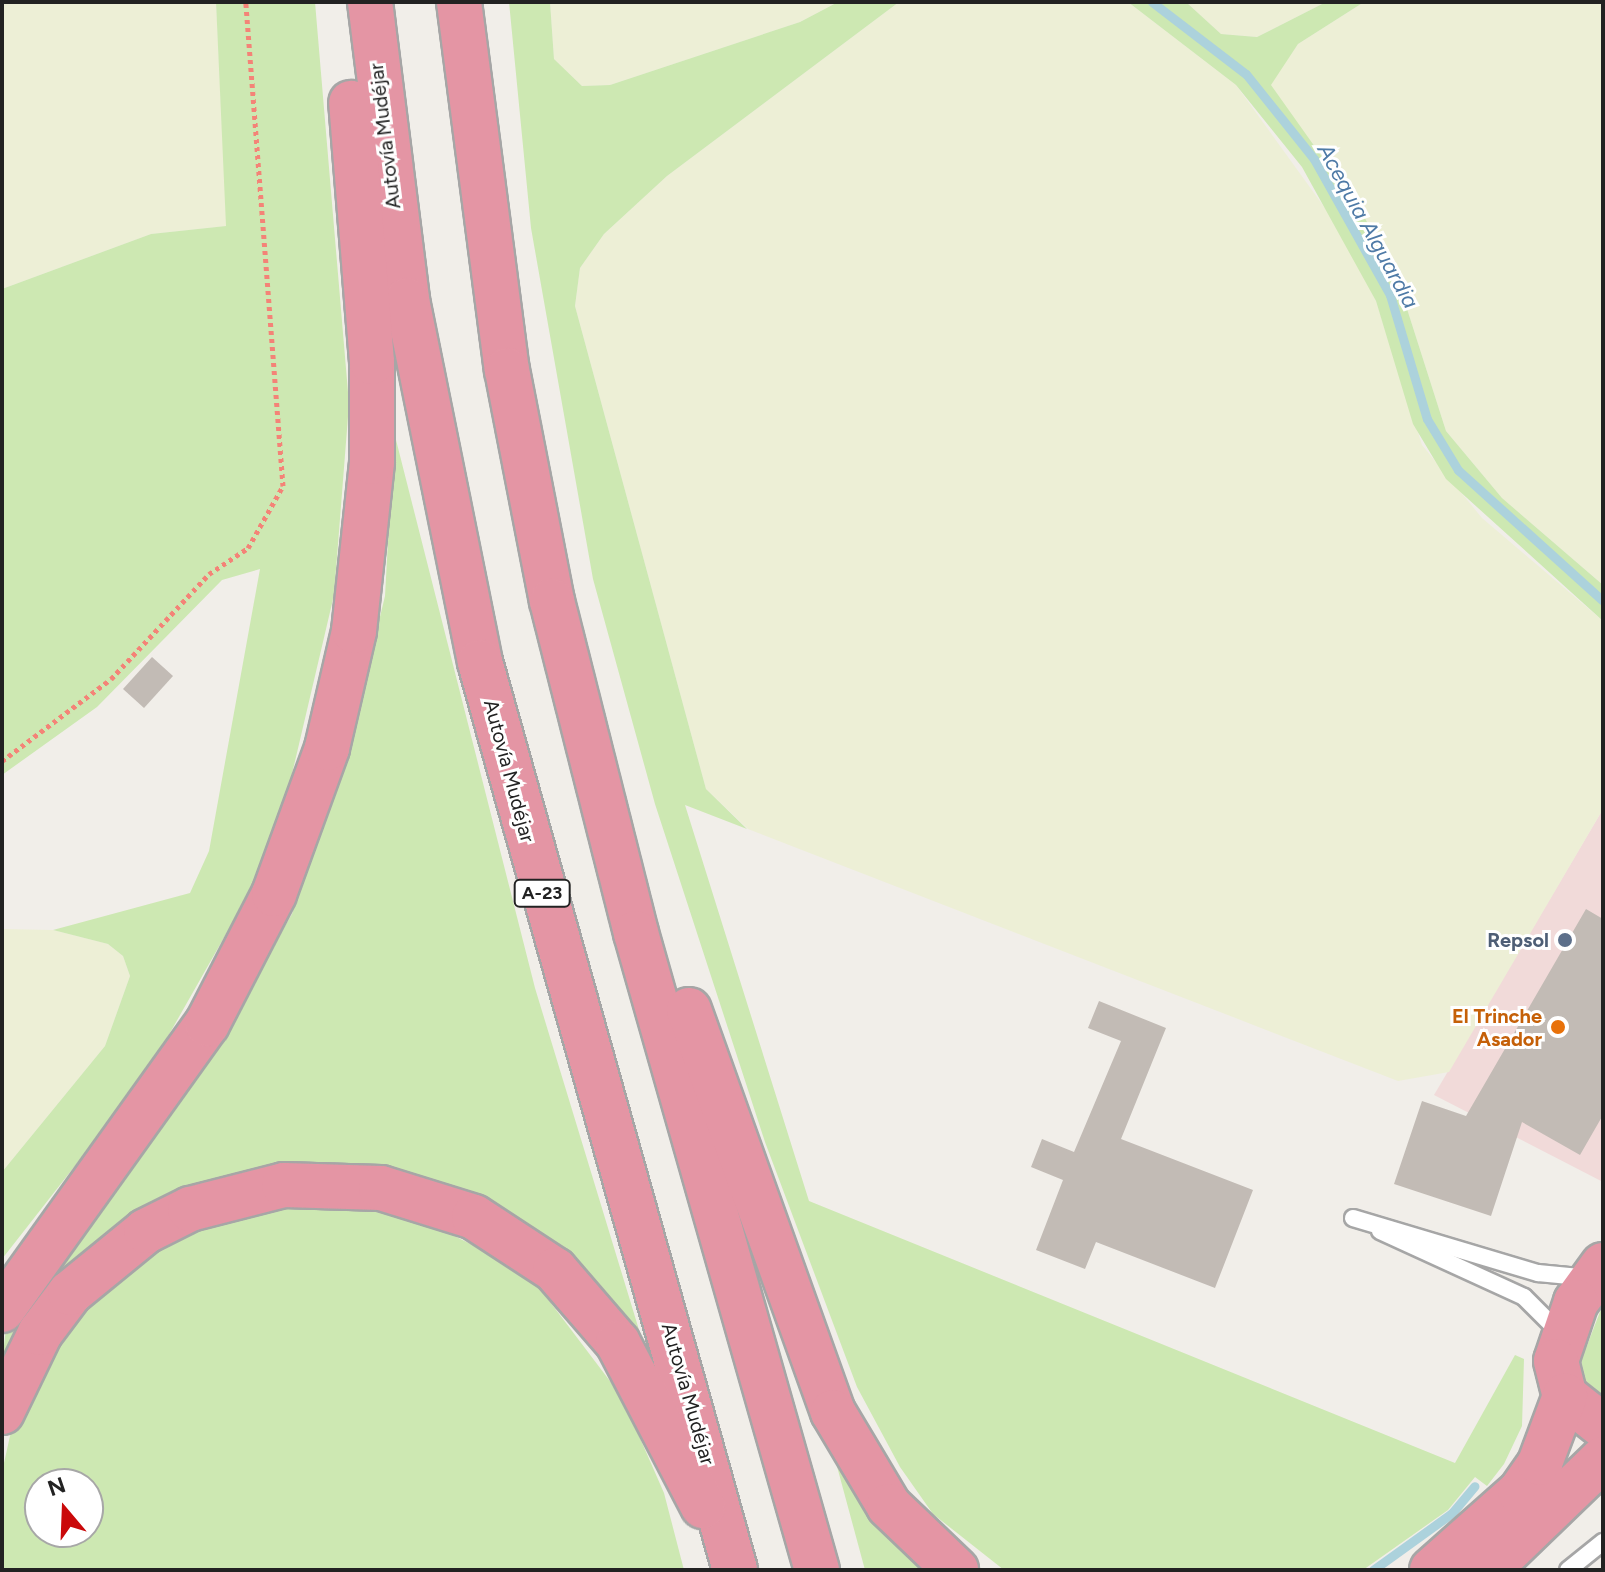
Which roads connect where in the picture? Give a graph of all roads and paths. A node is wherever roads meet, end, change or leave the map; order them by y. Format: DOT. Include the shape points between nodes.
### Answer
graph roads {
  1 [pos="246,2"];
  2 [pos="370,2"];
  3 [pos="459,2"];
  4 [pos="375,57"];
  5 [pos="2,761"];
  6 [pos="636,933"];
  7 [pos="1597,1271"];
  8 [pos="2,1310"];
  9 [pos="1562,1336"];
  10 [pos="1565,1396"];
  11 [pos="2,1412"];
  12 [pos="1603,1426"];
  13 [pos="1603,1459"];
  14 [pos="1603,1542"];
  15 [pos="732,1557"];
  16 [pos="817,1570"];
  17 [pos="956,1570"];
  18 [pos="1432,1570"];
  19 [pos="1488,1570"];
  20 [pos="1568,1570"];
  1 -- 5 [label="path" via="283,486 248,548 209,574 111,679"];
  2 -- 4 [label="highway, Autovía Mudéjar / A-23"];
  3 -- 6 [label="highway" via="483,216 535,524"];
  4 -- 8 [label="highway" via="351,94 372,362 370,521 327,748 274,894 207,1024"];
  4 -- 15 [label="highway, Autovía Mudéjar / A-23" via="407,300 480,662"];
  6 -- 16 [label="highway"];
  6 -- 17 [label="highway" via="673,963 839,1424 889,1506"];
  7 -- 9 [label="highway"];
  7 -- 9 [label="lane" via="1538,1273 1353,1218 1524,1297"];
  9 -- 10 [label="highway" via="1556,1361"];
  10 -- 12 [label="highway"];
  10 -- 18 [label="highway" via="1540,1463 1520,1492"];
  11 -- 15 [label="highway" via="34,1344 70,1293 146,1231 190,1209 284,1185 381,1188 474,1217 572,1287 618,1343 679,1469"];
  13 -- 19 [label="highway"];
  14 -- 20 [label="lane"];
}
